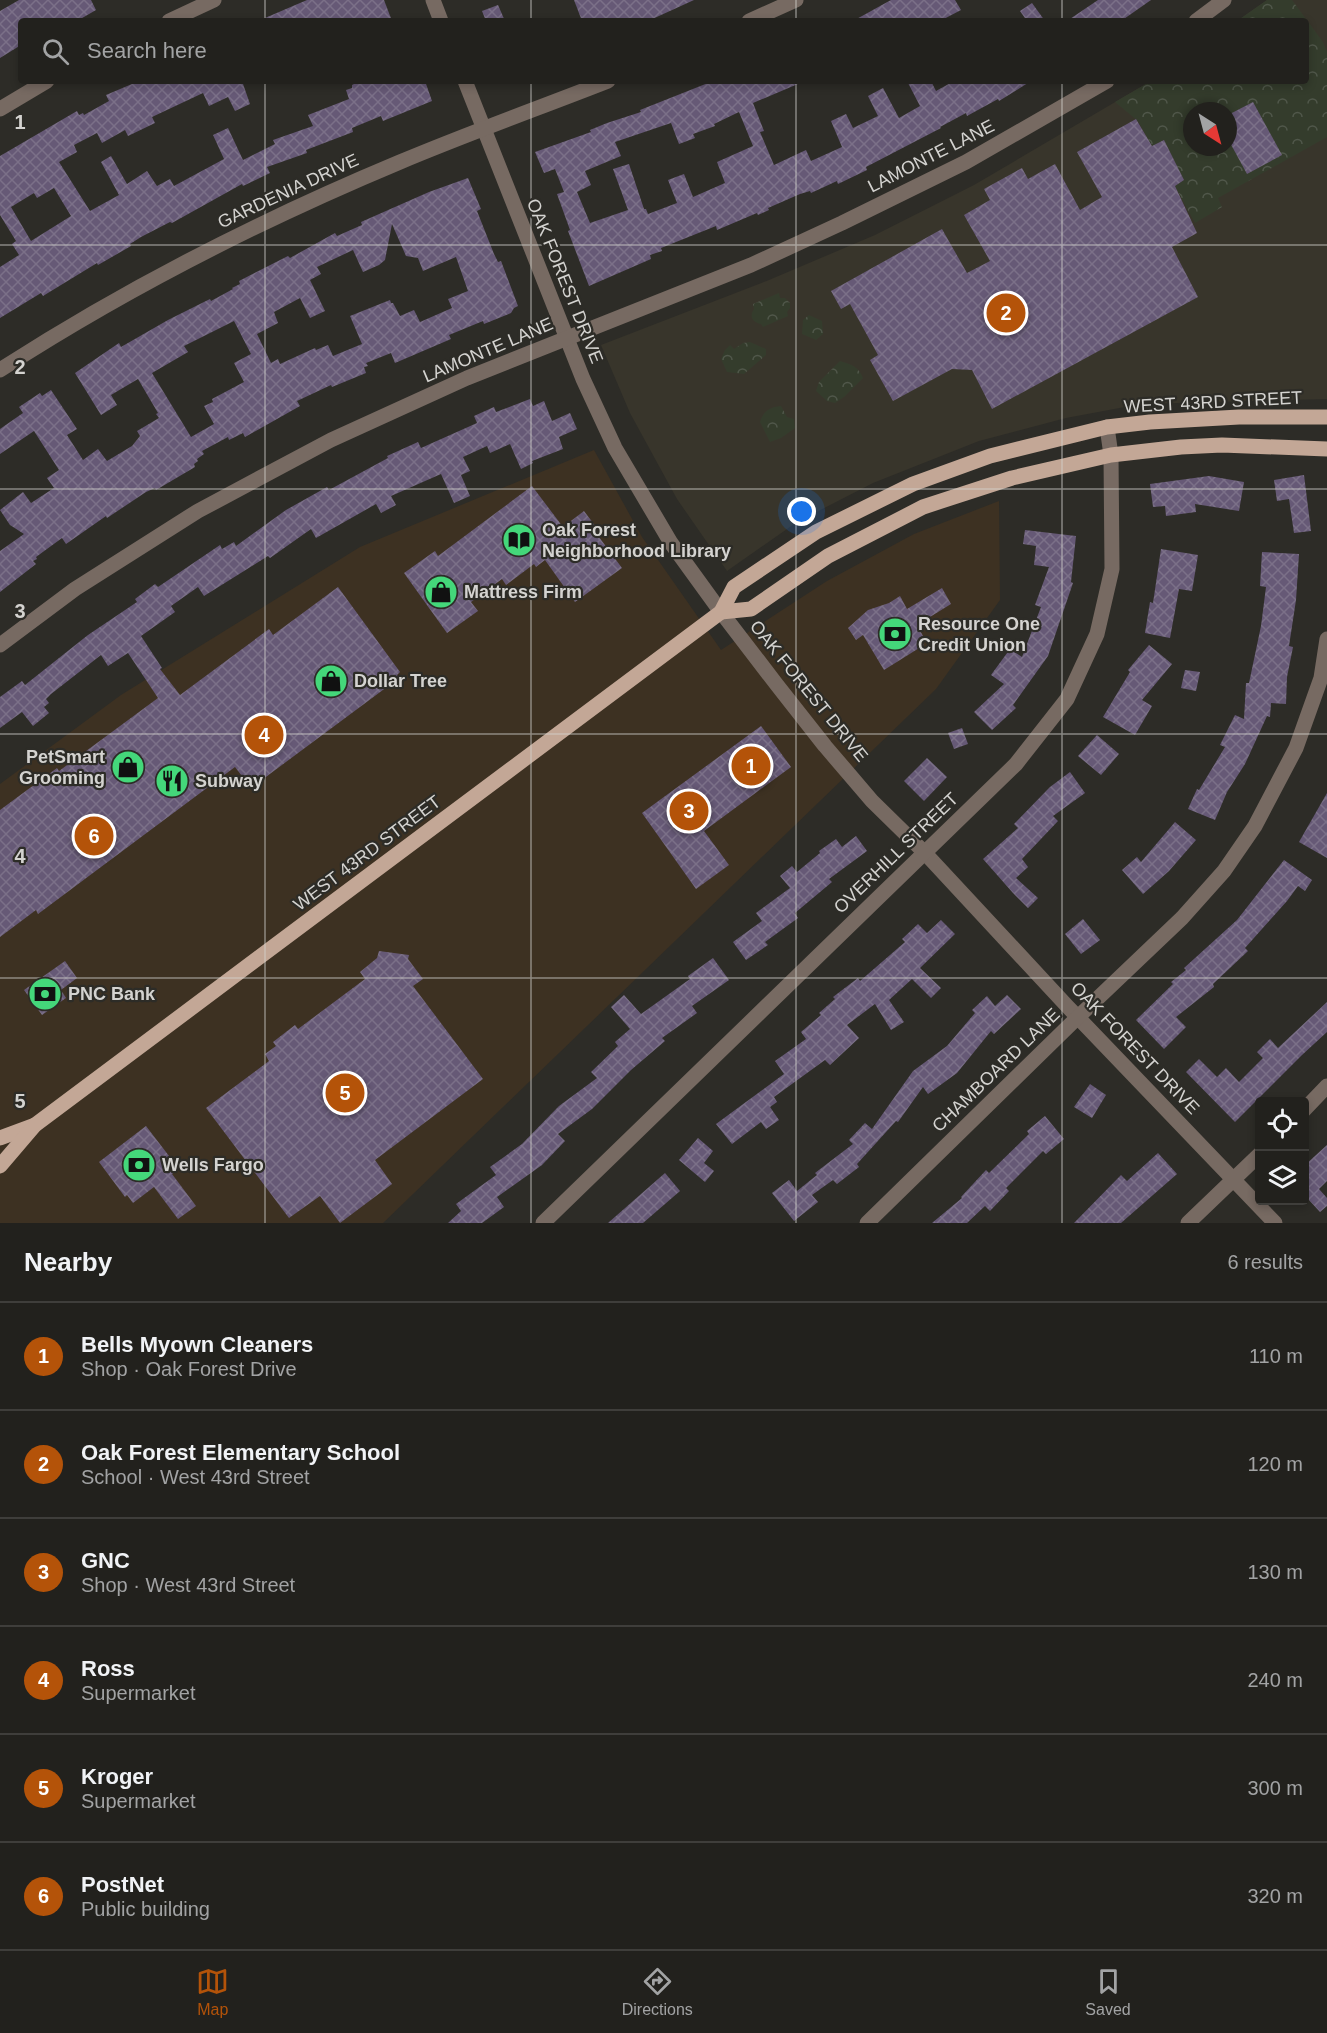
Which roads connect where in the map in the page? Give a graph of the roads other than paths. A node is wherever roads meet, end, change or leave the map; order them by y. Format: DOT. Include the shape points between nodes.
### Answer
graph roads {
  1 [pos="214,0"];
  2 [pos="433,0"];
  3 [pos="796,0"];
  4 [pos="1224,0"];
  5 [pos="175,18"];
  6 [pos="440,18"];
  7 [pos="756,18"];
  8 [pos="1200,18"];
  9 [pos="42,84"];
  10 [pos="466,84"];
  11 [pos="600,84"];
  12 [pos="1102,84"];
  13 [pos="0,109"];
  14 [pos="484,130"];
  15 [pos="567,338"];
  16 [pos="0,370"];
  17 [pos="1327,417"];
  18 [pos="1107,427"];
  19 [pos="1327,449"];
  20 [pos="1111,455"];
  21 [pos="721,612"];
  22 [pos="1327,639"];
  23 [pos="0,645"];
  24 [pos="924,852"];
  25 [pos="1078,1017"];
  26 [pos="1327,1086"];
  27 [pos="1309,1106"];
  28 [pos="35,1125"];
  29 [pos="0,1138"];
  30 [pos="1255,1159"];
  31 [pos="0,1166"];
  32 [pos="1233,1179"];
  33 [pos="543,1223"];
  34 [pos="867,1223"];
  35 [pos="1188,1223"];
  36 [pos="1275,1223"];
  1 -- 5 [label="street"];
  2 -- 6 [label="street"];
  3 -- 7 [label="street"];
  4 -- 8 [label="street"];
  9 -- 13 [label="street"];
  10 -- 14 [label="street, OAK FOREST DRIVE"];
  11 -- 14 [label="street, GARDENIA DRIVE"];
  12 -- 15 [label="street, LAMONTE LANE" via="966,162 842,223 751,265"];
  14 -- 15 [label="street, OAK FOREST DRIVE"];
  14 -- 16 [label="street, GARDENIA DRIVE" via="401,161 190,259"];
  15 -- 21 [label="street, OAK FOREST DRIVE" via="615,448 671,543"];
  15 -- 23 [label="street, LAMONTE LANE" via="331,440 198,511 75,589"];
  17 -- 18 [label="main road, WEST 43RD STREET" via="1239,417"];
  18 -- 20 [label="street, OVERHILL STREET"];
  18 -- 21 [label="main road, WEST 43RD STREET" via="990,456 914,484 816,532 734,587"];
  19 -- 20 [label="main road" via="1222,445"];
  20 -- 21 [label="main road" via="1012,478 923,507 828,556 751,609"];
  20 -- 24 [label="street, OVERHILL STREET" via="1112,569 1097,634 1067,699 1016,764"];
  21 -- 24 [label="street, OAK FOREST DRIVE" via="825,746 872,801"];
  21 -- 28 [label="main road, WEST 43RD STREET"];
  22 -- 25 [label="street, CHAMBOARD LANE" via="1321,678 1296,748 1255,826 1224,871 1182,918"];
  24 -- 25 [label="street, OAK FOREST DRIVE"];
  24 -- 33 [label="street, OVERHILL STREET"];
  25 -- 32 [label="street, OAK FOREST DRIVE"];
  25 -- 34 [label="street, CHAMBOARD LANE"];
  26 -- 27 [label="street"];
  28 -- 29 [label="main road, WEST 43RD STREET"];
  28 -- 31 [label="main road, WEST 43RD STREET"];
  30 -- 32 [label="street"];
  32 -- 35 [label="street"];
  32 -- 36 [label="street, OAK FOREST DRIVE"];
}
